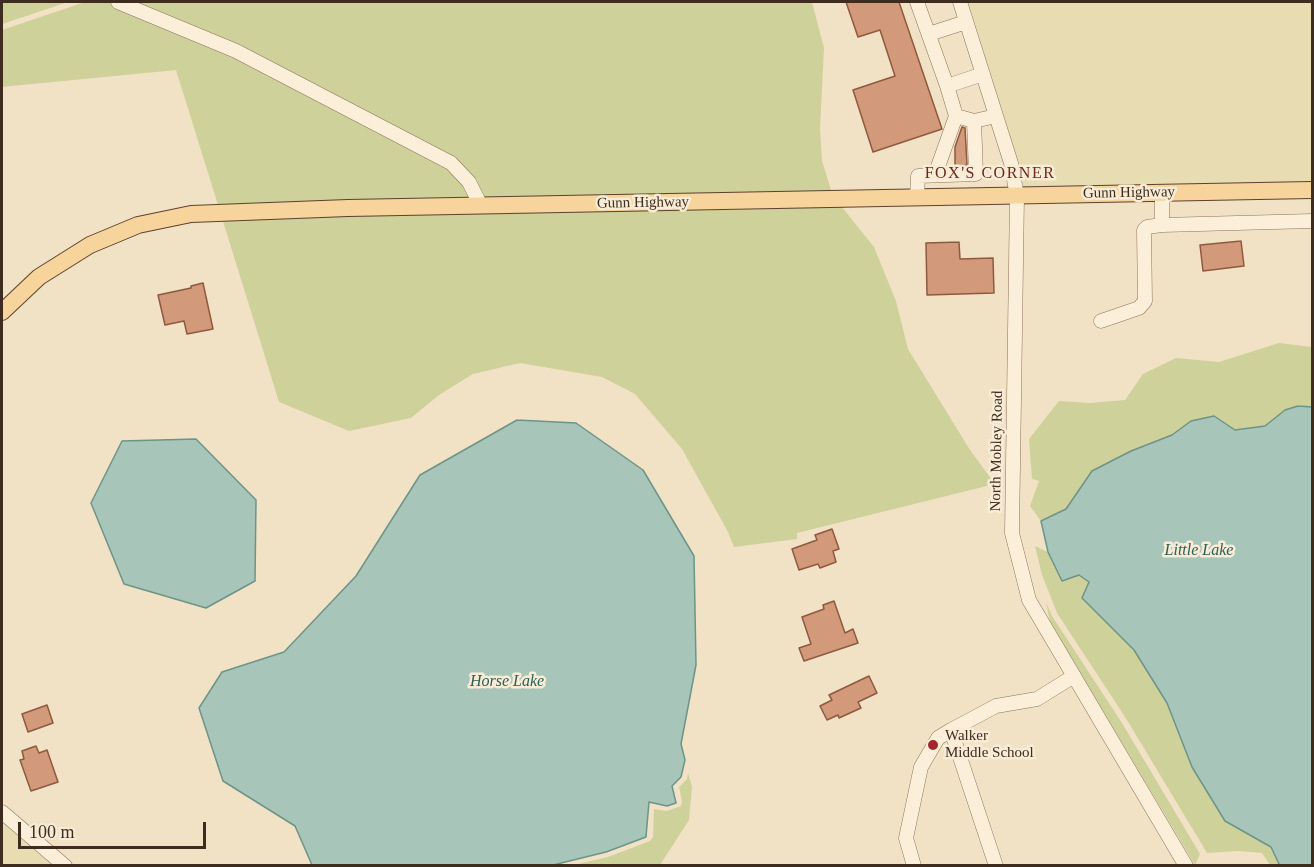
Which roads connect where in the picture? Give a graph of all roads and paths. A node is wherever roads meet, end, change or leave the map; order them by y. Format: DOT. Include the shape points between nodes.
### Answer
graph roads {
  1 [pos="118,2"];
  2 [pos="918,2"];
  3 [pos="960,2"];
  4 [pos="966,22"];
  5 [pos="929,34"];
  6 [pos="983,74"];
  7 [pos="947,86"];
  8 [pos="956,116"];
  9 [pos="996,116"];
  10 [pos="974,121"];
  11 [pos="976,174"];
  12 [pos="935,175"];
  13 [pos="1312,190"];
  14 [pos="1162,193"];
  15 [pos="1017,196"];
  16 [pos="978,197"];
  17 [pos="917,198"];
  18 [pos="481,206"];
  19 [pos="1312,221"];
  20 [pos="1162,225"];
  21 [pos="2,312"];
  22 [pos="1101,321"];
  23 [pos="1074,676"];
  24 [pos="951,730"];
  25 [pos="2,812"];
  26 [pos="65,866"];
  27 [pos="914,866"];
  28 [pos="996,866"];
  29 [pos="1185,866"];
  1 -- 18 [label="street" via="236,51 451,163 469,182"];
  2 -- 5 [label="street"];
  3 -- 4 [label="street, North Mobley Road"];
  4 -- 5 [label="street"];
  4 -- 6 [label="street, North Mobley Road"];
  5 -- 7 [label="street"];
  6 -- 7 [label="street"];
  6 -- 9 [label="street, North Mobley Road"];
  7 -- 8 [label="street"];
  8 -- 10 [label="street"];
  8 -- 12 [label="street"];
  9 -- 10 [label="street"];
  9 -- 15 [label="street, North Mobley Road"];
  10 -- 11 [label="street"];
  11 -- 12 [label="street"];
  11 -- 16 [label="street"];
  12 -- 17 [label="street" via="918,176"];
  13 -- 14 [label="main road, Gunn Highway"];
  14 -- 15 [label="main road, Gunn Highway"];
  14 -- 20 [label="street"];
  15 -- 16 [label="main road, Gunn Highway"];
  15 -- 23 [label="street, North Mobley Road" via="1012,533 1029,600"];
  16 -- 17 [label="main road, Gunn Highway"];
  17 -- 18 [label="main road, Gunn Highway"];
  18 -- 21 [label="main road, Gunn Highway" via="203,212 166,218 112,235 80,251 39,277"];
  19 -- 20 [label="street"];
  20 -- 22 [label="street" via="1144,230 1145,301 1139,308"];
  23 -- 24 [label="street" via="1037,699 996,706"];
  23 -- 29 [label="street, North Mobley Road"];
  24 -- 27 [label="street" via="938,738 921,767 906,838"];
  24 -- 28 [label="street"];
  25 -- 26 [label="street"];
}
